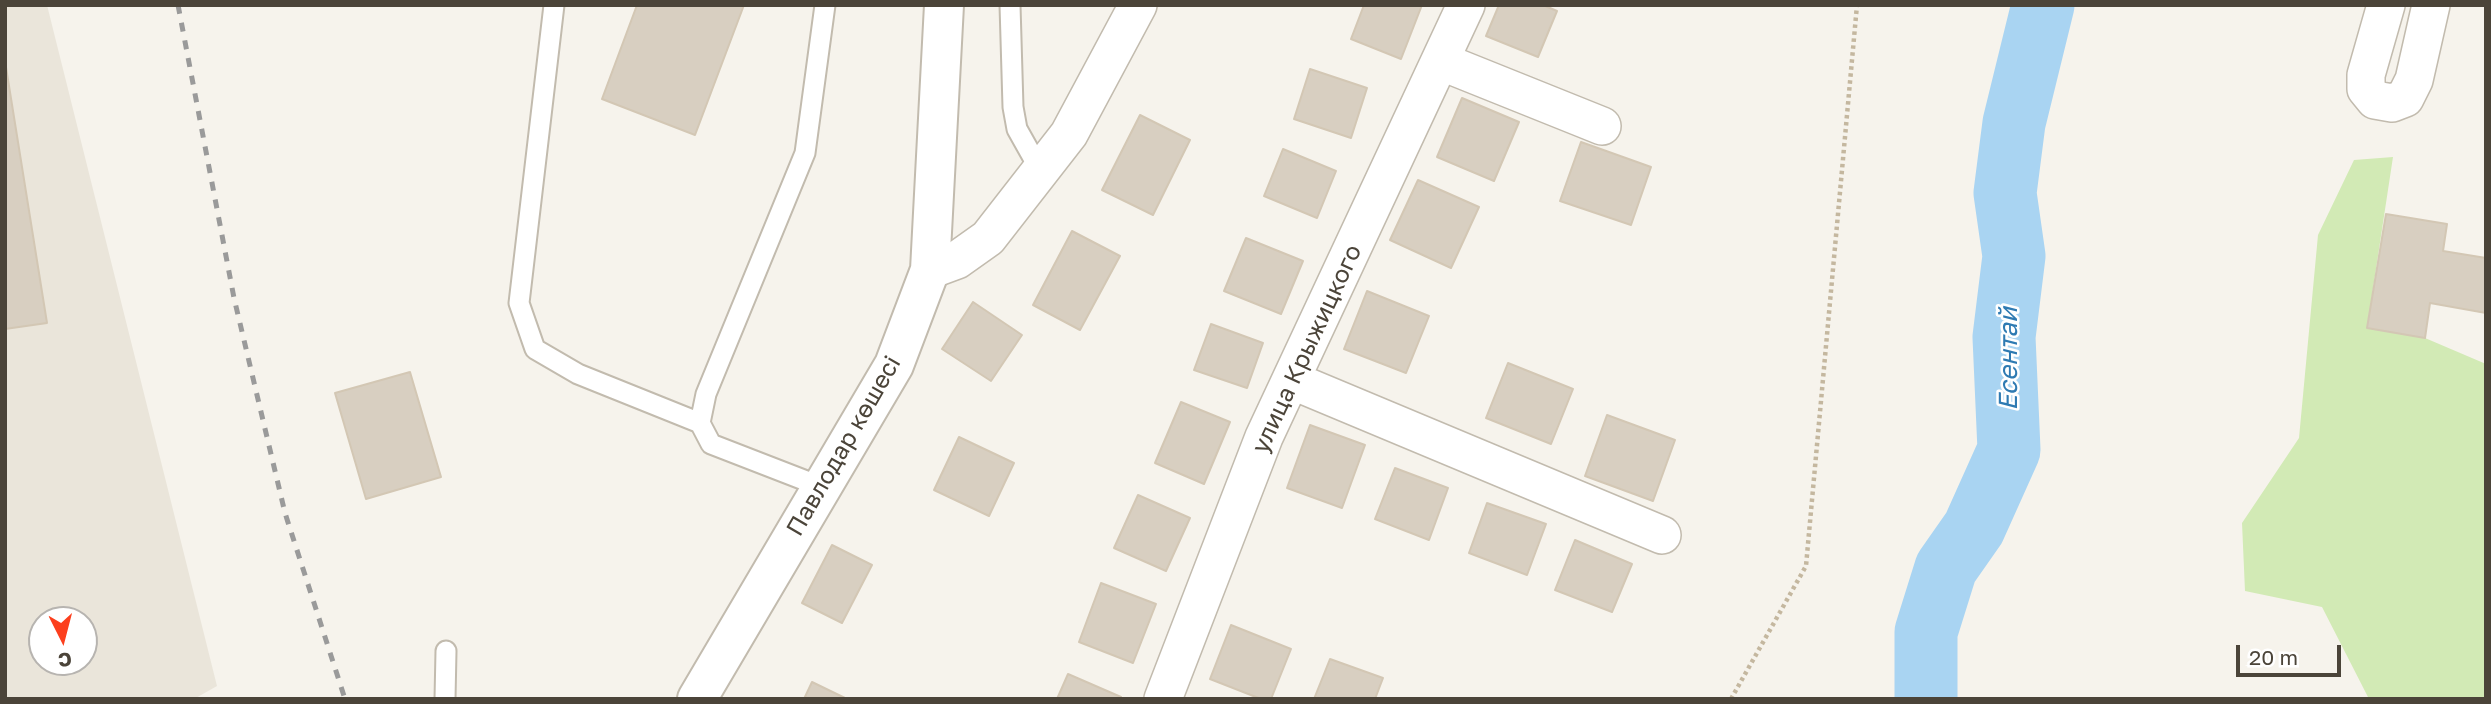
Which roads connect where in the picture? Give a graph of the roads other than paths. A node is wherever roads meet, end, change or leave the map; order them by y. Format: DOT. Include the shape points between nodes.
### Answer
graph roads {
  1 [pos="554,5"];
  2 [pos="825,5"];
  3 [pos="943,5"];
  4 [pos="1010,5"];
  5 [pos="1138,5"];
  6 [pos="1466,5"];
  7 [pos="2386,5"];
  8 [pos="2431,5"];
  9 [pos="1440,61"];
  10 [pos="1602,126"];
  11 [pos="1040,170"];
  12 [pos="930,270"];
  13 [pos="1291,380"];
  14 [pos="700,423"];
  15 [pos="822,486"];
  16 [pos="1662,535"];
  17 [pos="446,651"];
  18 [pos="445,699"];
  19 [pos="697,699"];
  20 [pos="1163,699"];
  1 -- 14 [label="lane" via="519,303 535,348 578,374"];
  2 -- 14 [label="lane" via="805,153 706,394"];
  3 -- 12 [label="street, Павлодар көшесі"];
  4 -- 11 [label="lane" via="1013,107 1017,129"];
  5 -- 11 [label="street" via="1069,134"];
  6 -- 9 [label="street, улица Крыжицкого"];
  7 -- 8 [label="street" via="2366,89 2375,100 2392,103 2405,98 2414,80"];
  9 -- 10 [label="street"];
  9 -- 13 [label="street, улица Крыжицкого"];
  11 -- 12 [label="street" via="988,238 957,261"];
  12 -- 15 [label="street, Павлодар көшесі" via="894,365"];
  13 -- 16 [label="street"];
  13 -- 20 [label="street, улица Крыжицкого" via="1264,437"];
  14 -- 15 [label="lane" via="711,444"];
  15 -- 19 [label="street, Павлодар көшесі"];
  17 -- 18 [label="lane"];
}
